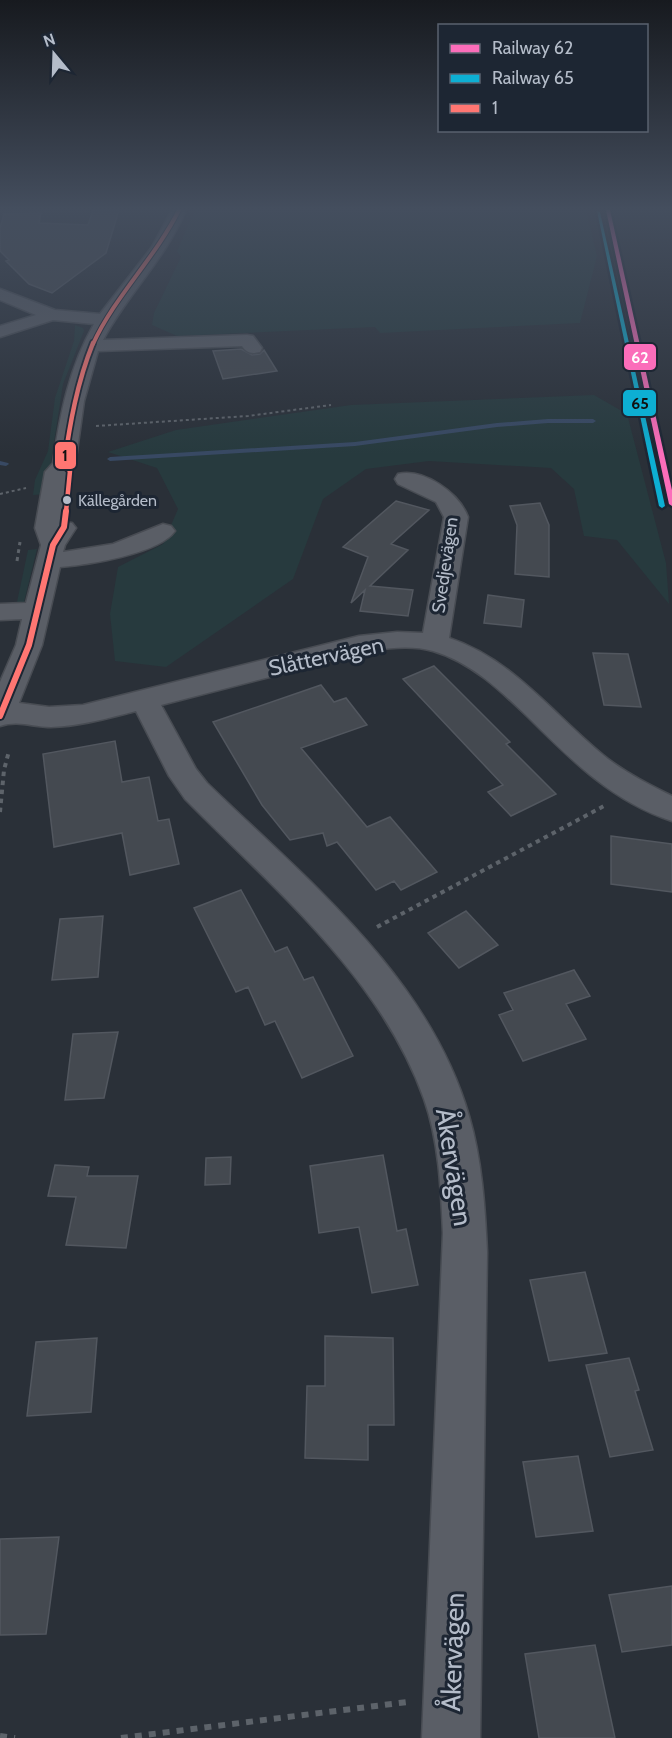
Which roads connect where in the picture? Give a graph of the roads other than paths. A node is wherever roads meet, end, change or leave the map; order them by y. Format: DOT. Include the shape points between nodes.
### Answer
graph roads {
  1 [pos="128,291"];
  2 [pos="0,294"];
  3 [pos="52,315"];
  4 [pos="106,320"];
  5 [pos="0,332"];
  6 [pos="92,346"];
  7 [pos="253,348"];
  8 [pos="406,479"];
  9 [pos="163,531"];
  10 [pos="51,553"];
  11 [pos="38,611"];
  12 [pos="0,612"];
  13 [pos="435,642"];
  14 [pos="7,681"];
  15 [pos="145,701"];
  16 [pos="1,713"];
  17 [pos="672,808"];
  18 [pos="451,1738"];
  1 -- 4 [label="street"];
  2 -- 3 [label="street"];
  3 -- 4 [label="street"];
  3 -- 5 [label="street" via="27,331"];
  4 -- 6 [label="street"];
  6 -- 7 [label="street" via="247,340"];
  6 -- 10 [label="street" via="74,393 64,465 70,471 64,527"];
  8 -- 13 [label="street, Svedjevägen" via="440,495 453,505 456,517"];
  9 -- 10 [label="street" via="138,545 101,556"];
  10 -- 11 [label="street"];
  11 -- 12 [label="street"];
  11 -- 14 [label="street" via="29,645"];
  13 -- 15 [label="street, Slåttervägen" via="359,645"];
  13 -- 17 [label="street, Slåttervägen" via="468,655 494,672 597,767"];
  14 -- 16 [label="street"];
  15 -- 16 [label="street, Slåttervägen" via="65,717"];
  15 -- 18 [label="street, Åkervägen" via="184,777 348,943 380,981 425,1055 445,1102 465,1215"];
}
